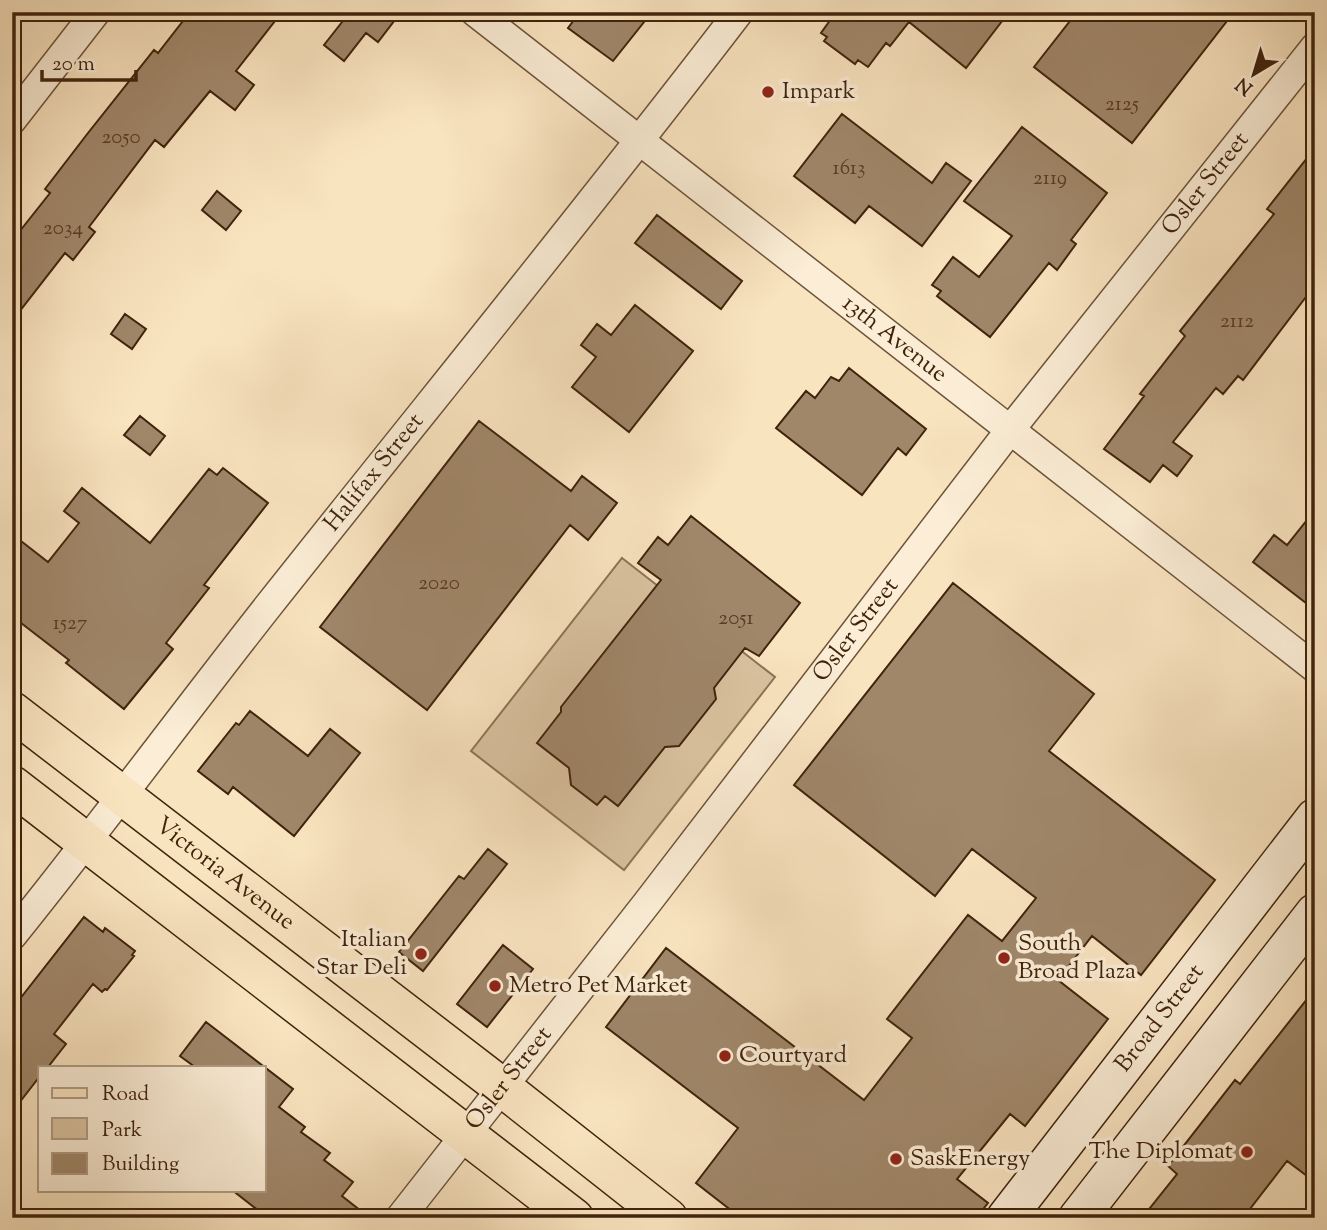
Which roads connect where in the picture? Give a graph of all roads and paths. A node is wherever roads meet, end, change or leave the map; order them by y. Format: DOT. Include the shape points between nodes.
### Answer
graph roads {
  1 [pos="96,12"];
  2 [pos="475,12"];
  3 [pos="740,12"];
  4 [pos="1315,47"];
  5 [pos="12,120"];
  6 [pos="640,142"];
  7 [pos="1010,430"];
  8 [pos="1315,668"];
  9 [pos="12,711"];
  10 [pos="12,785"];
  11 [pos="123,797"];
  12 [pos="1315,818"];
  13 [pos="87,843"];
  14 [pos="1315,912"];
  15 [pos="12,936"];
  16 [pos="503,1088"];
  17 [pos="466,1134"];
  18 [pos="400,1218"];
  19 [pos="574,1218"];
  20 [pos="668,1218"];
  21 [pos="1006,1218"];
  22 [pos="1077,1218"];
  1 -- 5 [label="street"];
  2 -- 6 [label="street, 13th Avenue"];
  3 -- 6 [label="street, Halifax Street"];
  4 -- 7 [label="street, Osler Street"];
  6 -- 7 [label="street, 13th Avenue"];
  6 -- 11 [label="street, Halifax Street" via="268,607"];
  7 -- 8 [label="street, 13th Avenue"];
  7 -- 16 [label="street, Osler Street"];
  9 -- 11 [label="main road, Victoria Avenue"];
  10 -- 13 [label="main road"];
  11 -- 13 [label="street, Halifax Street"];
  11 -- 16 [label="main road, Victoria Avenue"];
  12 -- 21 [label="main road, Broad Street"];
  13 -- 15 [label="street, Halifax Street"];
  13 -- 17 [label="main road"];
  14 -- 22 [label="main road"];
  16 -- 17 [label="street, Osler Street"];
  16 -- 20 [label="main road, Victoria Avenue"];
  17 -- 18 [label="street, Osler Street"];
  17 -- 19 [label="main road"];
}
